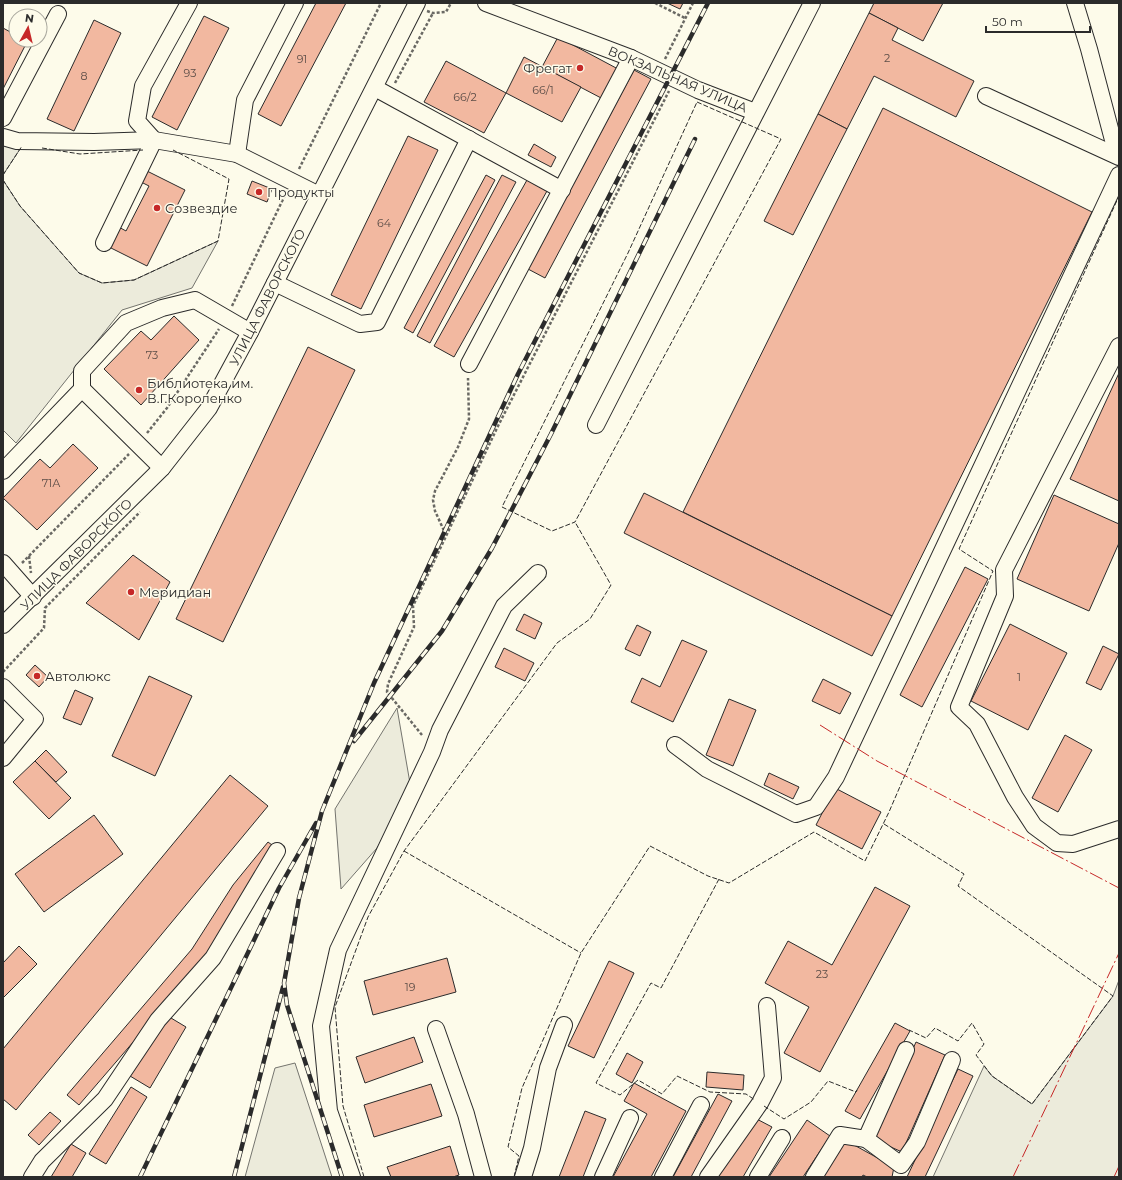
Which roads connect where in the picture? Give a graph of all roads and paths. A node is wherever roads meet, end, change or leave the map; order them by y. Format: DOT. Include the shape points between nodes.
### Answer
graph roads {
  1 [pos="189,3"];
  2 [pos="295,3"];
  3 [pos="417,3"];
  4 [pos="451,3"];
  5 [pos="486,3"];
  6 [pos="655,3"];
  7 [pos="693,3"];
  8 [pos="812,3"];
  9 [pos="1075,3"];
  10 [pos="433,13"];
  11 [pos="58,14"];
  12 [pos="685,18"];
  13 [pos="668,54"];
  14 [pos="631,58"];
  15 [pos="674,80"];
  16 [pos="375,88"];
  17 [pos="986,96"];
  18 [pos="755,112"];
  19 [pos="3,118"];
  20 [pos="3,137"];
  21 [pos="469,139"];
  22 [pos="154,140"];
  23 [pos="1119,150"];
  24 [pos="237,154"];
  25 [pos="1119,157"];
  26 [pos="1119,175"];
  27 [pos="562,190"];
  28 [pos="319,195"];
  29 [pos="104,242"];
  30 [pos="275,283"];
  31 [pos="250,332"];
  32 [pos="1119,346"];
  33 [pos="469,364"];
  34 [pos="82,389"];
  35 [pos="596,424"];
  36 [pos="5,465"];
  37 [pos="162,468"];
  38 [pos="446,535"];
  39 [pos="29,556"];
  40 [pos="3,563"];
  41 [pos="538,573"];
  42 [pos="32,579"];
  43 [pos="33,597"];
  44 [pos="45,608"];
  45 [pos="3,625"];
  46 [pos="3,672"];
  47 [pos="3,687"];
  48 [pos="675,745"];
  49 [pos="432,752"];
  50 [pos="3,758"];
  51 [pos="1119,829"];
  52 [pos="277,851"];
  53 [pos="767,1006"];
  54 [pos="564,1025"];
  55 [pos="436,1029"];
  56 [pos="906,1050"];
  57 [pos="952,1060"];
  58 [pos="701,1105"];
  59 [pos="630,1118"];
  60 [pos="782,1138"];
  61 [pos="866,1139"];
  62 [pos="900,1171"];
  63 [pos="32,1177"];
  64 [pos="352,1177"];
  65 [pos="483,1177"];
  66 [pos="523,1177"];
  67 [pos="602,1177"];
  68 [pos="663,1177"];
  69 [pos="708,1177"];
  70 [pos="758,1177"];
  71 [pos="814,1177"];
  1 -- 22 [label="street" via="143,86 137,121"];
  2 -- 24 [label="street" via="245,100"];
  3 -- 16 [label="street, УЛИЦА ФАВОРСКОГО"];
  4 -- 10 [label="path" via="446,12"];
  5 -- 14 [label="street, ВОКЗАЛЬНАЯ УЛИЦА"];
  6 -- 12 [label="path"];
  7 -- 12 [label="path"];
  8 -- 18 [label="street, ВОКЗАЛЬНАЯ УЛИЦА"];
  9 -- 23 [label="street" via="1113,140"];
  11 -- 19 [label="street"];
  12 -- 13 [label="path"];
  14 -- 15 [label="street, ВОКЗАЛЬНАЯ УЛИЦА"];
  14 -- 27 [label="street"];
  15 -- 18 [label="street, ВОКЗАЛЬНАЯ УЛИЦА"];
  15 -- 38 [label="path" via="497,428"];
  16 -- 21 [label="street"];
  16 -- 28 [label="street, УЛИЦА ФАВОРСКОГО"];
  17 -- 25 [label="street"];
  18 -- 35 [label="street"];
  20 -- 22 [label="street" via="28,141"];
  21 -- 27 [label="street"];
  21 -- 30 [label="street" via="377,322 360,324"];
  22 -- 24 [label="street"];
  22 -- 29 [label="street"];
  24 -- 28 [label="street"];
  26 -- 48 [label="street" via="836,777 816,807 796,814 707,769"];
  27 -- 33 [label="street"];
  28 -- 30 [label="street, УЛИЦА ФАВОРСКОГО"];
  30 -- 31 [label="street, УЛИЦА ФАВОРСКОГО"];
  31 -- 34 [label="street" via="195,300 162,308 126,324 82,371"];
  31 -- 37 [label="street, УЛИЦА ФАВОРСКОГО" via="209,408"];
  32 -- 51 [label="street" via="1004,570 1005,596 960,707 977,724 1014,797 1034,826 1057,843 1073,844"];
  33 -- 38 [label="path" via="469,419 458,447 434,491 435,511"];
  34 -- 36 [label="street"];
  34 -- 37 [label="street"];
  37 -- 43 [label="street, УЛИЦА ФАВОРСКОГО"];
  38 -- 49 [label="path" via="413,606 414,627 388,684 387,692 421,733"];
  39 -- 42 [label="path"];
  40 -- 43 [label="street"];
  41 -- 49 [label="street" via="504,606 440,730"];
  43 -- 45 [label="street, УЛИЦА ФАВОРСКОГО"];
  44 -- 46 [label="path" via="44,628"];
  47 -- 50 [label="street" via="35,719"];
  49 -- 64 [label="street" via="338,950 321,1026 330,1111"];
  52 -- 63 [label="street" via="213,958 158,1020 105,1099 42,1161"];
  53 -- 69 [label="street" via="772,1078 760,1103"];
  54 -- 66 [label="street" via="548,1068 532,1148"];
  55 -- 65 [label="street" via="466,1114"];
  56 -- 61 [label="street"];
  57 -- 62 [label="street" via="917,1142"];
  58 -- 68 [label="street"];
  59 -- 67 [label="street"];
  60 -- 70 [label="street"];
  61 -- 62 [label="street"];
  61 -- 71 [label="street" via="840,1135"];
}
